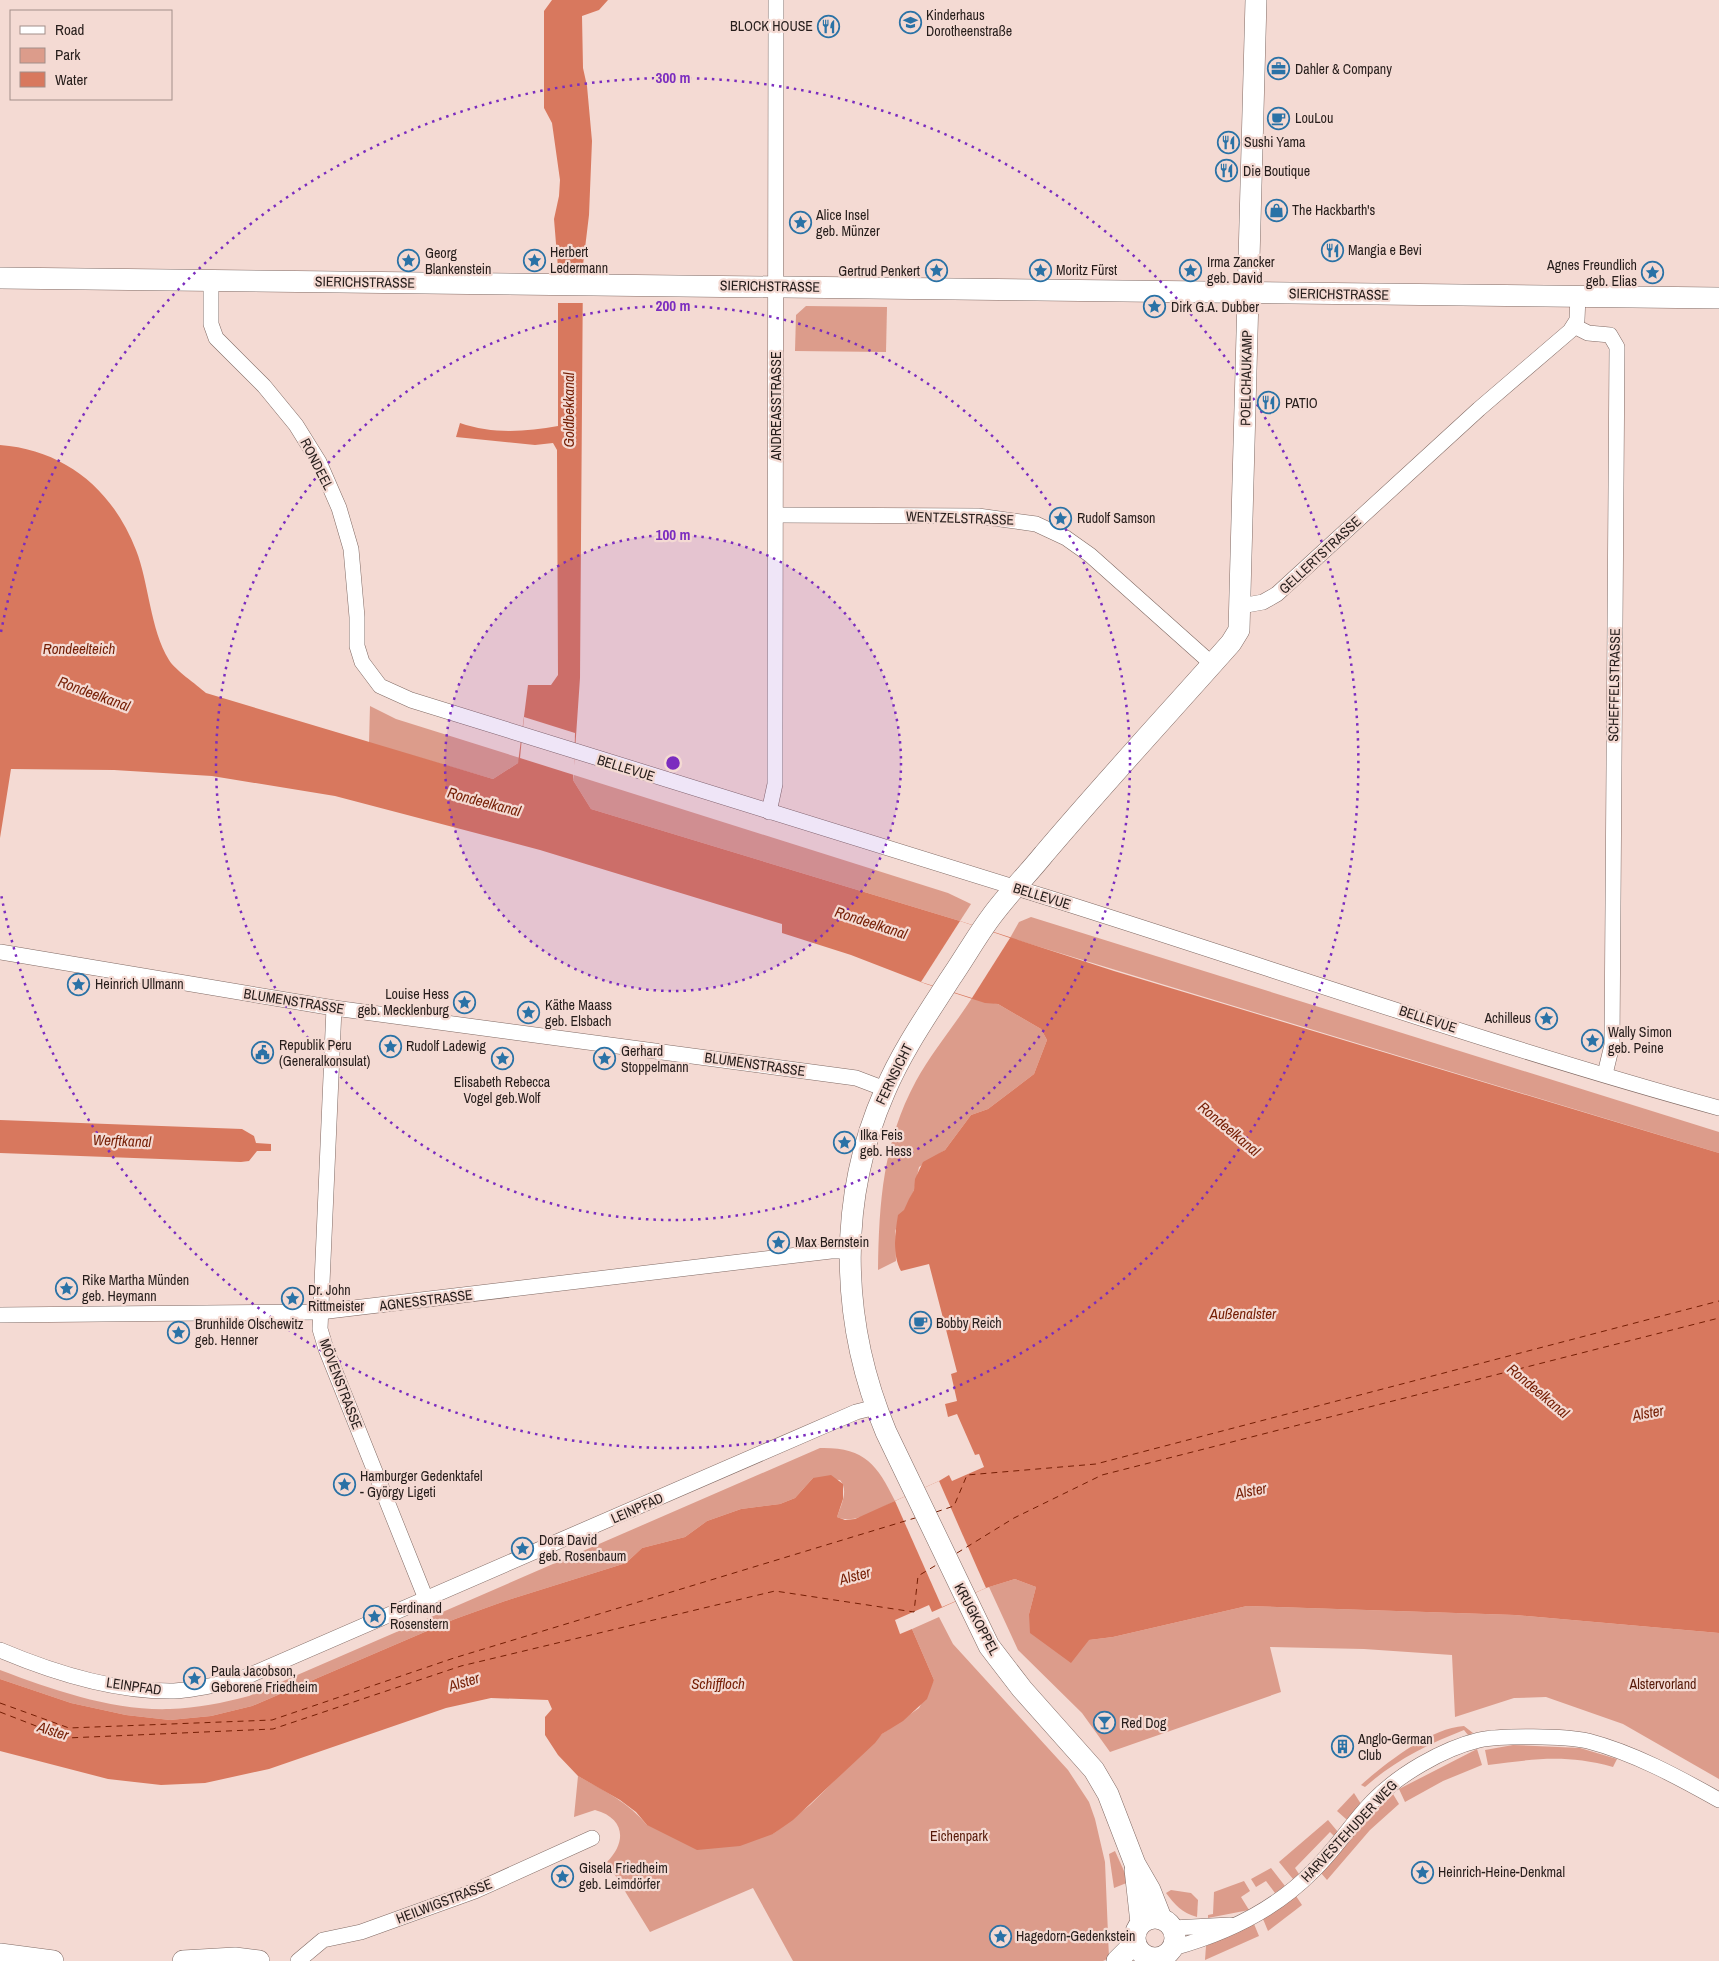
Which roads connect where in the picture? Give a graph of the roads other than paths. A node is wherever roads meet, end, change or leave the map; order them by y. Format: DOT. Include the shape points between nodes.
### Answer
graph roads {
  1 [pos="776,0"];
  2 [pos="1256,0"];
  3 [pos="0,278"];
  4 [pos="211,280"];
  5 [pos="776,286"];
  6 [pos="1248,293"];
  7 [pos="1578,296"];
  8 [pos="1719,298"];
  9 [pos="1574,326"];
  10 [pos="776,515"];
  11 [pos="1241,606"];
  12 [pos="1212,664"];
  13 [pos="370,676"];
  14 [pos="769,812"];
  15 [pos="1016,888"];
  16 [pos="0,952"];
  17 [pos="334,1008"];
  18 [pos="1605,1074"];
  19 [pos="885,1089"];
  20 [pos="1719,1108"];
  21 [pos="849,1251"];
  22 [pos="320,1312"];
  23 [pos="0,1315"];
  24 [pos="876,1407"];
  25 [pos="426,1598"];
  26 [pos="0,1650"];
  27 [pos="1719,1800"];
  28 [pos="592,1838"];
  29 [pos="1239,1924"];
  30 [pos="1154,1940"];
  31 [pos="5,1957"];
  32 [pos="53,1961"];
  33 [pos="183,1961"];
  34 [pos="260,1961"];
  35 [pos="298,1961"];
  36 [pos="1117,1961"];
  1 -- 5 [label="street, ANDREASSTRASSE"];
  2 -- 6 [label="street, POELCHAUKAMP"];
  3 -- 4 [label="street, SIERICHSTRASSE"];
  4 -- 5 [label="street, SIERICHSTRASSE"];
  4 -- 13 [label="street, RONDEEL" via="211,324 216,338 264,386 296,425 319,462 339,508 351,549 357,646"];
  5 -- 6 [label="street, SIERICHSTRASSE"];
  5 -- 10 [label="street, ANDREASSTRASSE"];
  6 -- 7 [label="street, SIERICHSTRASSE"];
  6 -- 11 [label="street, POELCHAUKAMP"];
  7 -- 8 [label="street, SIERICHSTRASSE"];
  7 -- 9 [label="street"];
  9 -- 11 [label="street, GELLERTSTRASSE" via="1277,594 1264,602"];
  9 -- 18 [label="street, SCHEFFELSTRASSE" via="1588,333 1610,335 1617,346 1612,1045"];
  10 -- 12 [label="street, WENTZELSTRASSE" via="978,516 1036,524 1066,538 1090,555"];
  10 -- 14 [label="street, ANDREASSTRASSE" via="775,784"];
  11 -- 12 [label="street" via="1237,634"];
  12 -- 15 [label="street" via="1110,776"];
  13 -- 14 [label="street, BELLEVUE" via="399,696"];
  14 -- 15 [label="street, BELLEVUE"];
  15 -- 18 [label="street, BELLEVUE"];
  15 -- 19 [label="street, FERNSICHT" via="983,929 907,1047"];
  16 -- 17 [label="street, BLUMENSTRASSE"];
  17 -- 19 [label="street, BLUMENSTRASSE" via="856,1078"];
  17 -- 22 [label="street, MÖVENSTRASSE"];
  18 -- 20 [label="street, BELLEVUE"];
  19 -- 21 [label="street, FERNSICHT" via="861,1163 852,1210"];
  21 -- 22 [label="street, AGNESSTRASSE"];
  21 -- 24 [label="street, FERNSICHT" via="853,1316"];
  22 -- 23 [label="street, AGNESSTRASSE"];
  22 -- 25 [label="street, MÖVENSTRASSE" via="320,1329 326,1349"];
  24 -- 25 [label="street, LEINPFAD" via="856,1412"];
  24 -- 30 [label="street, KRUGKOPPEL" via="989,1646 1094,1770 1108,1794 1134,1864"];
  25 -- 26 [label="street, LEINPFAD" via="241,1679 208,1687 174,1691 111,1684"];
  27 -- 29 [label="street, HARVESTEHUDER WEG" via="1626,1754 1586,1741 1543,1737 1480,1740 1439,1756 1400,1777 1373,1802 1314,1871 1282,1898"];
  28 -- 35 [label="street, HEILWIGSTRASSE" via="474,1891 361,1932 323,1940"];
  29 -- 30 [label="street, HARVESTEHUDER WEG"];
  29 -- 30 [label="street, HARVESTEHUDER WEG" via="1212,1937"];
  30 -- 36 [label="street, HARVESTEHUDER WEG"];
  31 -- 32 [label="street"];
  33 -- 34 [label="street" via="235,1958"];
}
